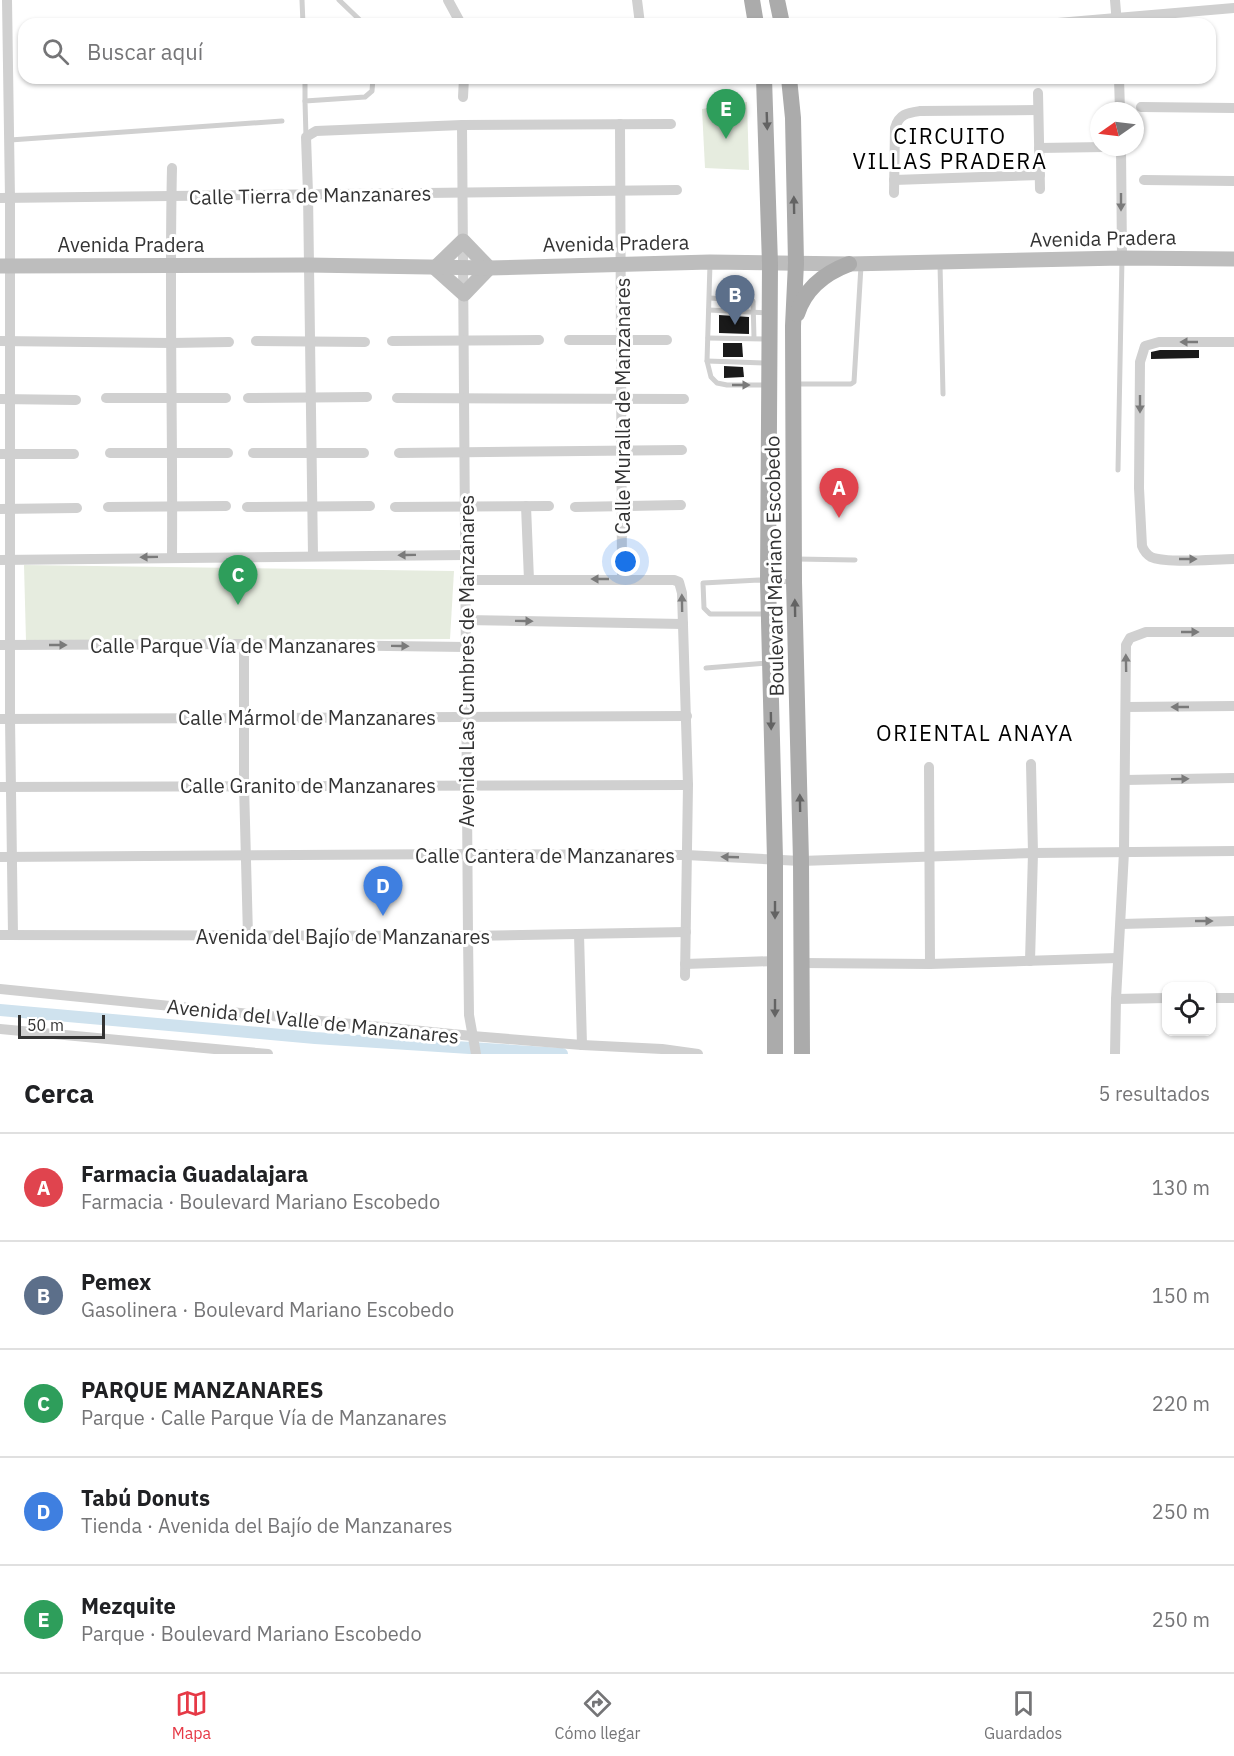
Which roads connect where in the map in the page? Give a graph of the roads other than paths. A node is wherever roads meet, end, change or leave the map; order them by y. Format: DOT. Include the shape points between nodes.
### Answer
graph roads {
  1 [pos="7,0"];
  2 [pos="302,0"];
  3 [pos="339,0"];
  4 [pos="448,0"];
  5 [pos="636,0"];
  6 [pos="752,0"];
  7 [pos="777,0"];
  8 [pos="1114,0"];
  9 [pos="1234,8"];
  10 [pos="303,18"];
  11 [pos="358,18"];
  12 [pos="458,18"];
  13 [pos="639,18"];
  14 [pos="755,18"];
  15 [pos="781,18"];
  16 [pos="1117,18"];
  17 [pos="1144,18"];
  18 [pos="304,84"];
  19 [pos="373,84"];
  20 [pos="464,84"];
  21 [pos="764,84"];
  22 [pos="790,84"];
  23 [pos="1119,84"];
  24 [pos="1038,93"];
  25 [pos="463,97"];
  26 [pos="305,102"];
  27 [pos="1120,102"];
  28 [pos="1144,106"];
  29 [pos="1234,108"];
  30 [pos="1038,110"];
  31 [pos="282,121"];
  32 [pos="620,124"];
  33 [pos="671,124"];
  34 [pos="462,125"];
  35 [pos="305,133"];
  36 [pos="8,140"];
  37 [pos="1090,147"];
  38 [pos="1039,148"];
  39 [pos="1121,156"];
  40 [pos="172,168"];
  41 [pos="1040,175"];
  42 [pos="894,180"];
  43 [pos="1144,180"];
  44 [pos="1234,181"];
  45 [pos="1040,189"];
  46 [pos="677,190"];
  47 [pos="620,191"];
  48 [pos="308,193"];
  49 [pos="894,193"];
  50 [pos="463,194"];
  51 [pos="171,197"];
  52 [pos="5,198"];
  53 [pos="463,241"];
  54 [pos="1122,258"];
  55 [pos="1234,259"];
  56 [pos="710,262"];
  57 [pos="939,262"];
  58 [pos="795,263"];
  59 [pos="621,264"];
  60 [pos="770,264"];
  61 [pos="855,264"];
  62 [pos="172,265"];
  63 [pos="308,265"];
  64 [pos="5,266"];
  65 [pos="463,267"];
  66 [pos="435,268"];
  67 [pos="489,268"];
  68 [pos="464,294"];
  69 [pos="710,298"];
  70 [pos="709,310"];
  71 [pos="762,312"];
  72 [pos="793,326"];
  73 [pos="708,338"];
  74 [pos="762,339"];
  75 [pos="464,340"];
  76 [pos="539,340"];
  77 [pos="569,340"];
  78 [pos="621,340"];
  79 [pos="667,340"];
  80 [pos="4,341"];
  81 [pos="256,341"];
  82 [pos="392,341"];
  83 [pos="229,342"];
  84 [pos="310,342"];
  85 [pos="365,342"];
  86 [pos="1234,342"];
  87 [pos="171,343"];
  88 [pos="707,361"];
  89 [pos="770,363"];
  90 [pos="770,384"];
  91 [pos="793,384"];
  92 [pos="943,394"];
  93 [pos="106,398"];
  94 [pos="226,398"];
  95 [pos="248,398"];
  96 [pos="367,398"];
  97 [pos="397,398"];
  98 [pos="4,399"];
  99 [pos="172,399"];
  100 [pos="312,399"];
  101 [pos="465,399"];
  102 [pos="621,399"];
  103 [pos="684,399"];
  104 [pos="76,400"];
  105 [pos="621,450"];
  106 [pos="682,450"];
  107 [pos="110,453"];
  108 [pos="173,453"];
  109 [pos="228,453"];
  110 [pos="253,453"];
  111 [pos="312,453"];
  112 [pos="364,453"];
  113 [pos="399,453"];
  114 [pos="466,453"];
  115 [pos="74,454"];
  116 [pos="5,455"];
  117 [pos="1118,470"];
  118 [pos="681,505"];
  119 [pos="173,506"];
  120 [pos="226,506"];
  121 [pos="312,506"];
  122 [pos="370,506"];
  123 [pos="465,506"];
  124 [pos="526,506"];
  125 [pos="549,506"];
  126 [pos="108,507"];
  127 [pos="247,507"];
  128 [pos="395,507"];
  129 [pos="575,507"];
  130 [pos="621,507"];
  131 [pos="77,508"];
  132 [pos="5,509"];
  133 [pos="465,555"];
  134 [pos="313,556"];
  135 [pos="172,557"];
  136 [pos="795,559"];
  137 [pos="1234,559"];
  138 [pos="5,560"];
  139 [pos="855,560"];
  140 [pos="622,579"];
  141 [pos="465,580"];
  142 [pos="530,580"];
  143 [pos="768,581"];
  144 [pos="794,582"];
  145 [pos="769,614"];
  146 [pos="465,620"];
  147 [pos="683,624"];
  148 [pos="1234,632"];
  149 [pos="244,644"];
  150 [pos="5,645"];
  151 [pos="466,647"];
  152 [pos="770,663"];
  153 [pos="706,668"];
  154 [pos="1234,706"];
  155 [pos="1126,707"];
  156 [pos="687,716"];
  157 [pos="245,717"];
  158 [pos="465,717"];
  159 [pos="5,719"];
  160 [pos="1031,764"];
  161 [pos="929,767"];
  162 [pos="1234,778"];
  163 [pos="1125,780"];
  164 [pos="688,784"];
  165 [pos="244,785"];
  166 [pos="467,785"];
  167 [pos="6,787"];
  168 [pos="1234,851"];
  169 [pos="1124,852"];
  170 [pos="1033,853"];
  171 [pos="468,854"];
  172 [pos="245,855"];
  173 [pos="686,855"];
  174 [pos="0,857"];
  175 [pos="12,857"];
  176 [pos="928,857"];
  177 [pos="775,859"];
  178 [pos="801,861"];
  179 [pos="1234,921"];
  180 [pos="1121,924"];
  181 [pos="686,932"];
  182 [pos="579,934"];
  183 [pos="0,935"];
  184 [pos="13,935"];
  185 [pos="248,936"];
  186 [pos="468,936"];
  187 [pos="1118,958"];
  188 [pos="776,961"];
  189 [pos="1030,961"];
  190 [pos="802,963"];
  191 [pos="685,964"];
  192 [pos="930,964"];
  193 [pos="685,976"];
  194 [pos="0,989"];
  195 [pos="1162,998"];
  196 [pos="1216,998"];
  197 [pos="1234,998"];
  198 [pos="1116,999"];
  199 [pos="0,1029"];
  200 [pos="472,1038"];
  201 [pos="582,1045"];
  202 [pos="253,1053"];
  203 [pos="268,1054"];
  204 [pos="476,1054"];
  205 [pos="698,1054"];
  206 [pos="775,1054"];
  207 [pos="802,1054"];
  208 [pos="1115,1054"];
  1 -- 36 [label="street"];
  2 -- 10 [label="lane"];
  3 -- 11 [label="lane"];
  4 -- 12 [label="street"];
  5 -- 13 [label="street"];
  6 -- 14 [label="main road"];
  7 -- 15 [label="main road"];
  8 -- 16 [label="street"];
  9 -- 17 [label="street"];
  18 -- 26 [label="lane"];
  19 -- 26 [label="lane" via="372,92 365,97"];
  20 -- 25 [label="street"];
  21 -- 60 [label="main road, Boulevard Mariano Escobedo, one-way"];
  58 -- 22 [label="main road, Boulevard Mariano Escobedo, one-way"];
  23 -- 27 [label="street"];
  24 -- 30 [label="street"];
  26 -- 35 [label="lane"];
  28 -- 29 [label="street"];
  30 -- 38 [label="street"];
  30 -- 42 [label="street" via="920,111 902,115 894,128"];
  31 -- 36 [label="lane"];
  32 -- 33 [label="street"];
  32 -- 34 [label="street"];
  32 -- 47 [label="street, Calle Muralla de Manzanares"];
  34 -- 35 [label="street"];
  34 -- 50 [label="street, Avenida Las Cumbres de Manzanares"];
  35 -- 48 [label="street"];
  36 -- 52 [label="street"];
  37 -- 38 [label="street"];
  38 -- 41 [label="street"];
  39 -- 54 [label="street, one-way"];
  40 -- 51 [label="street"];
  41 -- 42 [label="street"];
  41 -- 45 [label="street"];
  42 -- 49 [label="street"];
  43 -- 44 [label="street"];
  46 -- 47 [label="street, Calle Tierra de Manzanares"];
  47 -- 50 [label="street, Calle Tierra de Manzanares"];
  47 -- 59 [label="street, Calle Muralla de Manzanares"];
  48 -- 50 [label="street, Calle Tierra de Manzanares"];
  48 -- 51 [label="street, Calle Tierra de Manzanares"];
  48 -- 63 [label="street"];
  50 -- 53 [label="street, Avenida Las Cumbres de Manzanares"];
  51 -- 52 [label="street, Calle Tierra de Manzanares"];
  51 -- 62 [label="street"];
  52 -- 64 [label="street"];
  53 -- 65 [label="street, Avenida Las Cumbres de Manzanares"];
  53 -- 66 [label="street"];
  53 -- 67 [label="street"];
  54 -- 55 [label="street, Avenida Pradera"];
  54 -- 57 [label="street, Avenida Pradera"];
  54 -- 117 [label="lane"];
  56 -- 59 [label="street, Avenida Pradera"];
  56 -- 60 [label="street, Avenida Pradera"];
  56 -- 69 [label="lane"];
  57 -- 61 [label="street, Avenida Pradera"];
  57 -- 92 [label="lane"];
  58 -- 60 [label="street, Avenida Pradera"];
  58 -- 61 [label="street, Avenida Pradera"];
  58 -- 72 [label="main road, Boulevard Mariano Escobedo"];
  59 -- 67 [label="street, Avenida Pradera"];
  59 -- 78 [label="street, Calle Muralla de Manzanares"];
  60 -- 71 [label="main road, Boulevard Mariano Escobedo"];
  61 -- 72 [label="main road" via="830,273 806,293"];
  61 -- 91 [label="lane" via="853,384"];
  62 -- 63 [label="street, Avenida Pradera"];
  62 -- 64 [label="street, Avenida Pradera"];
  62 -- 87 [label="street"];
  63 -- 66 [label="street, Avenida Pradera"];
  63 -- 84 [label="street"];
  64 -- 80 [label="street"];
  65 -- 66 [label="street, Avenida Pradera"];
  65 -- 67 [label="street, Avenida Pradera"];
  65 -- 68 [label="street, Avenida Las Cumbres de Manzanares"];
  66 -- 68 [label="street"];
  67 -- 68 [label="street"];
  68 -- 75 [label="street, Avenida Las Cumbres de Manzanares"];
  69 -- 70 [label="lane"];
  69 -- 71 [label="lane" via="748,299"];
  70 -- 71 [label="lane"];
  70 -- 73 [label="lane"];
  71 -- 74 [label="main road, Boulevard Mariano Escobedo"];
  72 -- 91 [label="main road, Boulevard Mariano Escobedo"];
  73 -- 74 [label="lane"];
  73 -- 88 [label="lane"];
  74 -- 89 [label="main road, Boulevard Mariano Escobedo"];
  75 -- 76 [label="street"];
  75 -- 82 [label="street"];
  75 -- 101 [label="street, Avenida Las Cumbres de Manzanares"];
  77 -- 78 [label="street"];
  78 -- 79 [label="street"];
  78 -- 102 [label="street, Calle Muralla de Manzanares"];
  80 -- 87 [label="street"];
  80 -- 98 [label="street"];
  81 -- 84 [label="street"];
  83 -- 87 [label="street"];
  84 -- 85 [label="street"];
  84 -- 100 [label="street"];
  86 -- 137 [label="street, one-way" via="1159,342 1145,346 1140,362 1139,477 1145,552 1164,559"];
  87 -- 99 [label="street"];
  88 -- 89 [label="lane"];
  88 -- 90 [label="lane, one-way" via="717,383"];
  89 -- 90 [label="main road, Boulevard Mariano Escobedo"];
  90 -- 143 [label="main road, Boulevard Mariano Escobedo"];
  91 -- 136 [label="main road, Boulevard Mariano Escobedo"];
  93 -- 99 [label="street"];
  94 -- 99 [label="street"];
  95 -- 100 [label="street"];
  96 -- 100 [label="street"];
  97 -- 101 [label="street"];
  98 -- 104 [label="street"];
  98 -- 116 [label="street"];
  99 -- 108 [label="street"];
  100 -- 111 [label="street"];
  101 -- 102 [label="street"];
  101 -- 114 [label="street, Avenida Las Cumbres de Manzanares"];
  102 -- 103 [label="street"];
  102 -- 105 [label="street, Calle Muralla de Manzanares"];
  105 -- 106 [label="street"];
  105 -- 114 [label="street"];
  105 -- 130 [label="street, Calle Muralla de Manzanares"];
  107 -- 108 [label="street"];
  108 -- 109 [label="street"];
  108 -- 119 [label="street"];
  110 -- 111 [label="street"];
  111 -- 112 [label="street"];
  111 -- 121 [label="street"];
  113 -- 114 [label="street"];
  114 -- 123 [label="street, Avenida Las Cumbres de Manzanares"];
  115 -- 116 [label="street"];
  116 -- 132 [label="street"];
  118 -- 130 [label="street"];
  119 -- 120 [label="street"];
  119 -- 126 [label="street"];
  119 -- 135 [label="street"];
  121 -- 122 [label="street"];
  121 -- 127 [label="street"];
  121 -- 134 [label="street"];
  123 -- 124 [label="street"];
  123 -- 128 [label="street"];
  123 -- 133 [label="street, Avenida Las Cumbres de Manzanares"];
  124 -- 125 [label="street"];
  124 -- 142 [label="street"];
  129 -- 130 [label="street"];
  130 -- 140 [label="street, Calle Muralla de Manzanares"];
  131 -- 132 [label="street"];
  132 -- 138 [label="street"];
  133 -- 134 [label="street, one-way"];
  133 -- 141 [label="street, Avenida Las Cumbres de Manzanares"];
  134 -- 135 [label="street"];
  135 -- 138 [label="street, one-way"];
  136 -- 139 [label="lane"];
  136 -- 144 [label="main road, Boulevard Mariano Escobedo"];
  138 -- 150 [label="street"];
  140 -- 142 [label="street, one-way"];
  147 -- 140 [label="street, one-way" via="679,582"];
  141 -- 142 [label="street"];
  141 -- 146 [label="street, Avenida Las Cumbres de Manzanares"];
  143 -- 144 [label="lane"];
  143 -- 145 [label="main road, Boulevard Mariano Escobedo"];
  143 -- 145 [label="lane" via="708,582 702,587 704,608 710,614"];
  178 -- 144 [label="main road, Boulevard Mariano Escobedo, one-way"];
  145 -- 152 [label="main road, Boulevard Mariano Escobedo"];
  146 -- 147 [label="street, one-way"];
  146 -- 151 [label="street, Avenida Las Cumbres de Manzanares"];
  147 -- 156 [label="street"];
  155 -- 148 [label="street, one-way" via="1126,645 1131,638 1146,632"];
  150 -- 149 [label="street, Calle Parque Vía de Manzanares, one-way"];
  149 -- 151 [label="street, Calle Parque Vía de Manzanares, one-way"];
  149 -- 157 [label="street"];
  150 -- 159 [label="street"];
  151 -- 158 [label="street, Avenida Las Cumbres de Manzanares"];
  152 -- 153 [label="lane"];
  152 -- 177 [label="main road, Boulevard Mariano Escobedo, one-way"];
  154 -- 155 [label="street, one-way"];
  155 -- 163 [label="street"];
  156 -- 158 [label="street, Calle Mármol de Manzanares"];
  156 -- 164 [label="street"];
  157 -- 158 [label="street, Calle Mármol de Manzanares"];
  157 -- 159 [label="street, Calle Mármol de Manzanares"];
  157 -- 165 [label="street"];
  158 -- 166 [label="street, Avenida Las Cumbres de Manzanares"];
  159 -- 167 [label="street"];
  160 -- 170 [label="street"];
  161 -- 176 [label="street"];
  163 -- 162 [label="street, one-way"];
  163 -- 169 [label="street"];
  164 -- 166 [label="street, Calle Granito de Manzanares"];
  164 -- 173 [label="street"];
  165 -- 166 [label="street, Calle Granito de Manzanares"];
  165 -- 167 [label="street, Calle Granito de Manzanares"];
  165 -- 172 [label="street"];
  166 -- 171 [label="street, Avenida Las Cumbres de Manzanares"];
  167 -- 175 [label="street"];
  168 -- 169 [label="street, Calle Cantera de Manzanares"];
  169 -- 170 [label="street, Calle Cantera de Manzanares"];
  169 -- 180 [label="street"];
  170 -- 176 [label="street, Calle Cantera de Manzanares"];
  170 -- 189 [label="street"];
  171 -- 172 [label="street, Calle Cantera de Manzanares"];
  171 -- 173 [label="street, Calle Cantera de Manzanares"];
  171 -- 186 [label="street, Avenida Las Cumbres de Manzanares"];
  172 -- 175 [label="street, Calle Cantera de Manzanares"];
  172 -- 185 [label="street"];
  177 -- 173 [label="street, Calle Cantera de Manzanares, one-way"];
  173 -- 181 [label="street"];
  174 -- 175 [label="street, Calle Cantera de Manzanares"];
  175 -- 184 [label="street"];
  176 -- 178 [label="street, Calle Cantera de Manzanares"];
  176 -- 192 [label="street"];
  177 -- 178 [label="street, Calle Cantera de Manzanares"];
  177 -- 188 [label="main road, Boulevard Mariano Escobedo, one-way"];
  178 -- 190 [label="main road, Boulevard Mariano Escobedo"];
  180 -- 179 [label="street, one-way"];
  180 -- 187 [label="street"];
  181 -- 182 [label="street, Avenida del Bajío de Manzanares"];
  181 -- 191 [label="street"];
  182 -- 186 [label="street, Avenida del Bajío de Manzanares"];
  182 -- 201 [label="street"];
  183 -- 184 [label="street, Avenida del Bajío de Manzanares"];
  184 -- 185 [label="street, Avenida del Bajío de Manzanares"];
  185 -- 186 [label="street, Avenida del Bajío de Manzanares"];
  186 -- 200 [label="street, Avenida Las Cumbres de Manzanares"];
  187 -- 189 [label="street"];
  187 -- 198 [label="street"];
  188 -- 191 [label="street"];
  188 -- 206 [label="main road, Boulevard Mariano Escobedo, one-way"];
  189 -- 192 [label="street"];
  190 -- 192 [label="street"];
  190 -- 207 [label="main road, Boulevard Mariano Escobedo"];
  191 -- 193 [label="street"];
  194 -- 200 [label="street, Avenida del Valle de Manzanares"];
  195 -- 198 [label="street"];
  196 -- 197 [label="street"];
  198 -- 208 [label="street"];
  199 -- 202 [label="street"];
  200 -- 201 [label="street, Avenida del Valle de Manzanares"];
  200 -- 204 [label="street, Avenida Las Cumbres de Manzanares"];
  201 -- 205 [label="street, Avenida del Valle de Manzanares"];
  202 -- 203 [label="street"];
}
